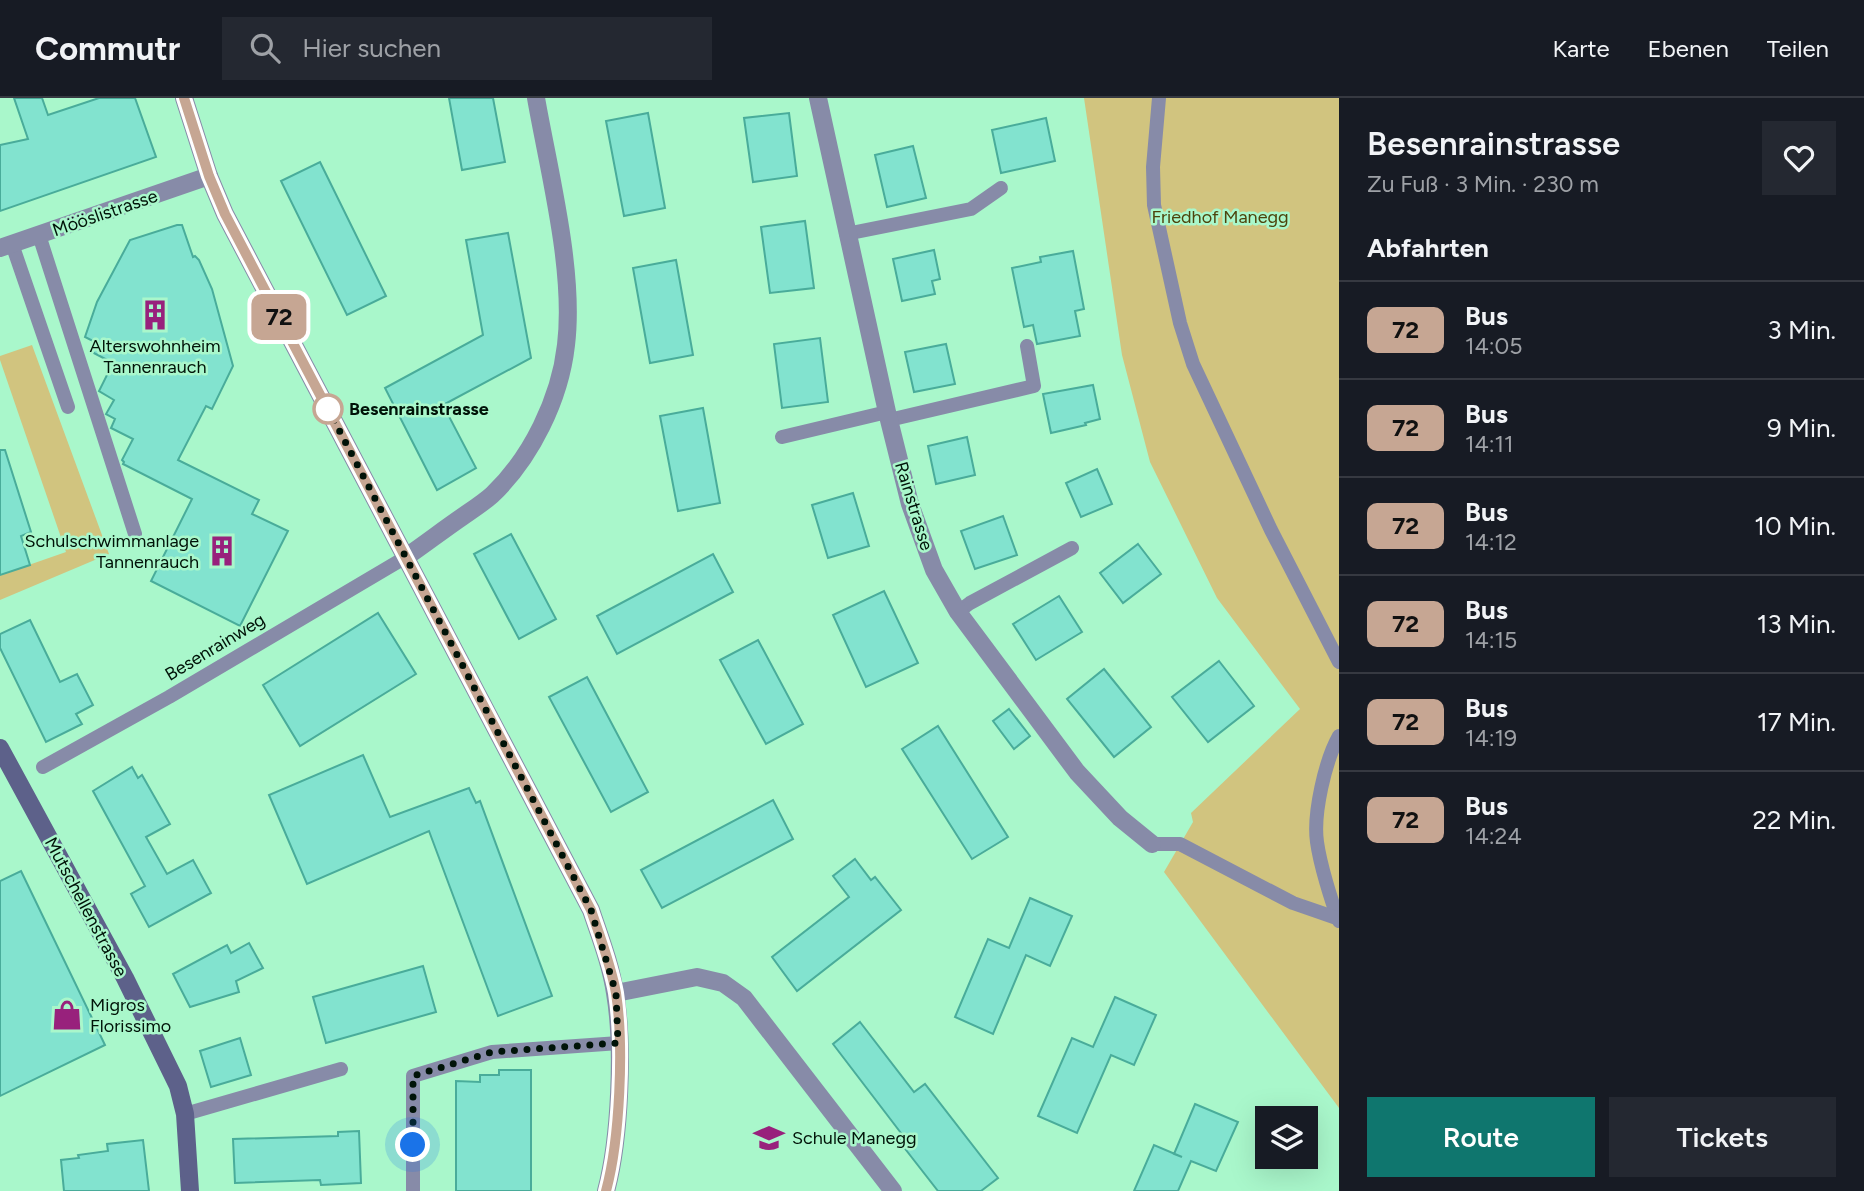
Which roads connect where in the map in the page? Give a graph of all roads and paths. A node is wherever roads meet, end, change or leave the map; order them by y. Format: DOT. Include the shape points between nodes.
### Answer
graph roads {
  1 [pos="184,98"];
  2 [pos="536,98"];
  3 [pos="818,98"];
  4 [pos="1159,98"];
  5 [pos="209,176"];
  6 [pos="1001,188"];
  7 [pos="846,234"];
  8 [pos="39,235"];
  9 [pos="6,246"];
  10 [pos="1027,346"];
  11 [pos="68,407"];
  12 [pos="888,416"];
  13 [pos="782,437"];
  14 [pos="135,534"];
  15 [pos="1072,548"];
  16 [pos="406,557"];
  17 [pos="958,612"];
  18 [pos="1339,662"];
  19 [pos="1339,736"];
  20 [pos="0,748"];
  21 [pos="43,767"];
  22 [pos="5,771"];
  23 [pos="1152,844"];
  24 [pos="1339,920"];
  25 [pos="616,993"];
  26 [pos="618,1043"];
  27 [pos="341,1069"];
  28 [pos="185,1114"];
  29 [pos="190,1191"];
  30 [pos="413,1191"];
  31 [pos="606,1191"];
  32 [pos="893,1191"];
  1 -- 5 [label="street"];
  2 -- 16 [label="street" via="566,283 566,347 556,387 543,423 520,463 491,496"];
  3 -- 7 [label="street, Rainstrasse"];
  4 -- 18 [label="lane" via="1154,205 1193,364"];
  5 -- 8 [label="street, Mööslistrasse"];
  5 -- 16 [label="street"];
  6 -- 7 [label="lane" via="971,209"];
  7 -- 12 [label="street, Rainstrasse"];
  8 -- 9 [label="street, Mööslistrasse"];
  8 -- 14 [label="lane"];
  9 -- 11 [label="lane"];
  10 -- 12 [label="lane" via="1034,386"];
  12 -- 13 [label="lane"];
  12 -- 17 [label="street, Rainstrasse" via="910,503 934,570"];
  15 -- 17 [label="lane"];
  16 -- 21 [label="lane, Besenrainweg"];
  16 -- 25 [label="street" via="591,910"];
  17 -- 23 [label="street, Rainstrasse" via="1077,772"];
  19 -- 24 [label="lane" via="1320,794 1317,841"];
  20 -- 22 [label="street, Mutschellenstrasse"];
  22 -- 28 [label="street, Mutschellenstrasse" via="161,1048"];
  23 -- 24 [label="lane" via="1180,844 1293,903"];
  25 -- 26 [label="street"];
  25 -- 32 [label="street" via="697,977 723,984 744,998"];
  26 -- 30 [label="lane" via="492,1052 413,1076"];
  26 -- 31 [label="street" via="617,1120"];
  27 -- 28 [label="lane"];
  28 -- 29 [label="street, Mutschellenstrasse"];
}
